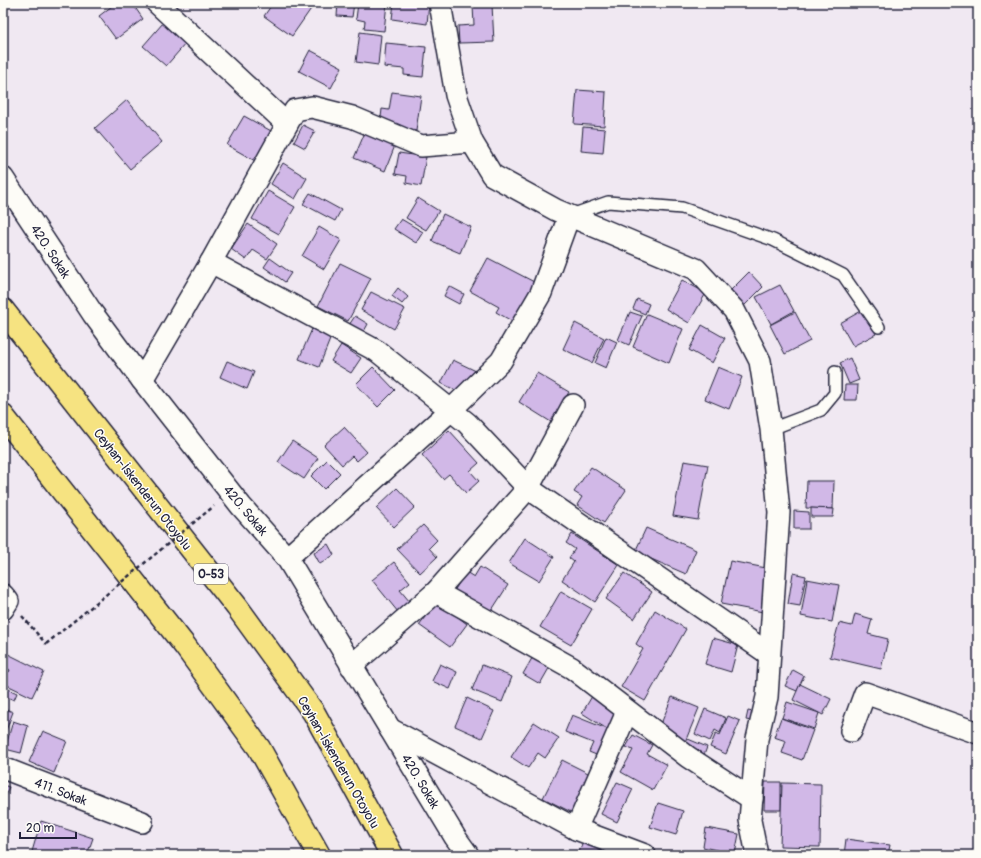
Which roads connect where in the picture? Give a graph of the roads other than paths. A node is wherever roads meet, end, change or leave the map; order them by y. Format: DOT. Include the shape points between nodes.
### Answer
graph roads {
  1 [pos="157,3"];
  2 [pos="440,3"];
  3 [pos="287,124"];
  4 [pos="472,142"];
  5 [pos="3,178"];
  6 [pos="569,216"];
  7 [pos="211,262"];
  8 [pos="3,310"];
  9 [pos="879,327"];
  10 [pos="835,372"];
  11 [pos="142,380"];
  12 [pos="573,405"];
  13 [pos="451,410"];
  14 [pos="3,416"];
  15 [pos="771,429"];
  16 [pos="528,488"];
  17 [pos="287,558"];
  18 [pos="436,592"];
  19 [pos="769,654"];
  20 [pos="351,666"];
  21 [pos="627,712"];
  22 [pos="390,728"];
  23 [pos="851,731"];
  24 [pos="978,733"];
  25 [pos="3,768"];
  26 [pos="752,799"];
  27 [pos="142,822"];
  28 [pos="576,829"];
  29 [pos="318,855"];
  30 [pos="392,855"];
  31 [pos="468,855"];
  32 [pos="645,855"];
  33 [pos="757,855"];
  1 -- 3 [label="street"];
  2 -- 4 [label="street" via="456,95"];
  3 -- 4 [label="street" via="295,110 312,107 352,117 421,146"];
  3 -- 7 [label="street"];
  4 -- 6 [label="street" via="492,175"];
  5 -- 11 [label="street, 420. Sokak" via="93,314"];
  6 -- 9 [label="lane" via="608,202 682,208 773,240 843,275"];
  6 -- 13 [label="street" via="541,293 501,361"];
  6 -- 15 [label="street" via="696,269 734,310 760,361"];
  7 -- 11 [label="street"];
  7 -- 13 [label="street" via="377,351"];
  8 -- 30 [label="highway, Ceyhan-İskenderun Otoyolu / O-53" via="237,607 314,713"];
  10 -- 15 [label="lane" via="835,393 821,410"];
  11 -- 17 [label="street, 420. Sokak" via="241,506"];
  12 -- 16 [label="street"];
  13 -- 16 [label="street" via="467,423"];
  13 -- 17 [label="street"];
  14 -- 29 [label="highway" via="185,646 260,748"];
  15 -- 19 [label="street" via="779,512"];
  16 -- 18 [label="street"];
  16 -- 19 [label="street"];
  17 -- 20 [label="street, 420. Sokak"];
  18 -- 20 [label="street"];
  18 -- 21 [label="street" via="572,668"];
  19 -- 26 [label="street" via="767,697 757,739"];
  20 -- 22 [label="street, 420. Sokak"];
  21 -- 26 [label="street" via="688,757"];
  21 -- 28 [label="street"];
  22 -- 28 [label="street"];
  22 -- 31 [label="street, 420. Sokak"];
  23 -- 24 [label="street" via="864,693"];
  25 -- 27 [label="street, 411. Sokak"];
  26 -- 33 [label="street" via="750,820"];
  28 -- 32 [label="street"];
}
